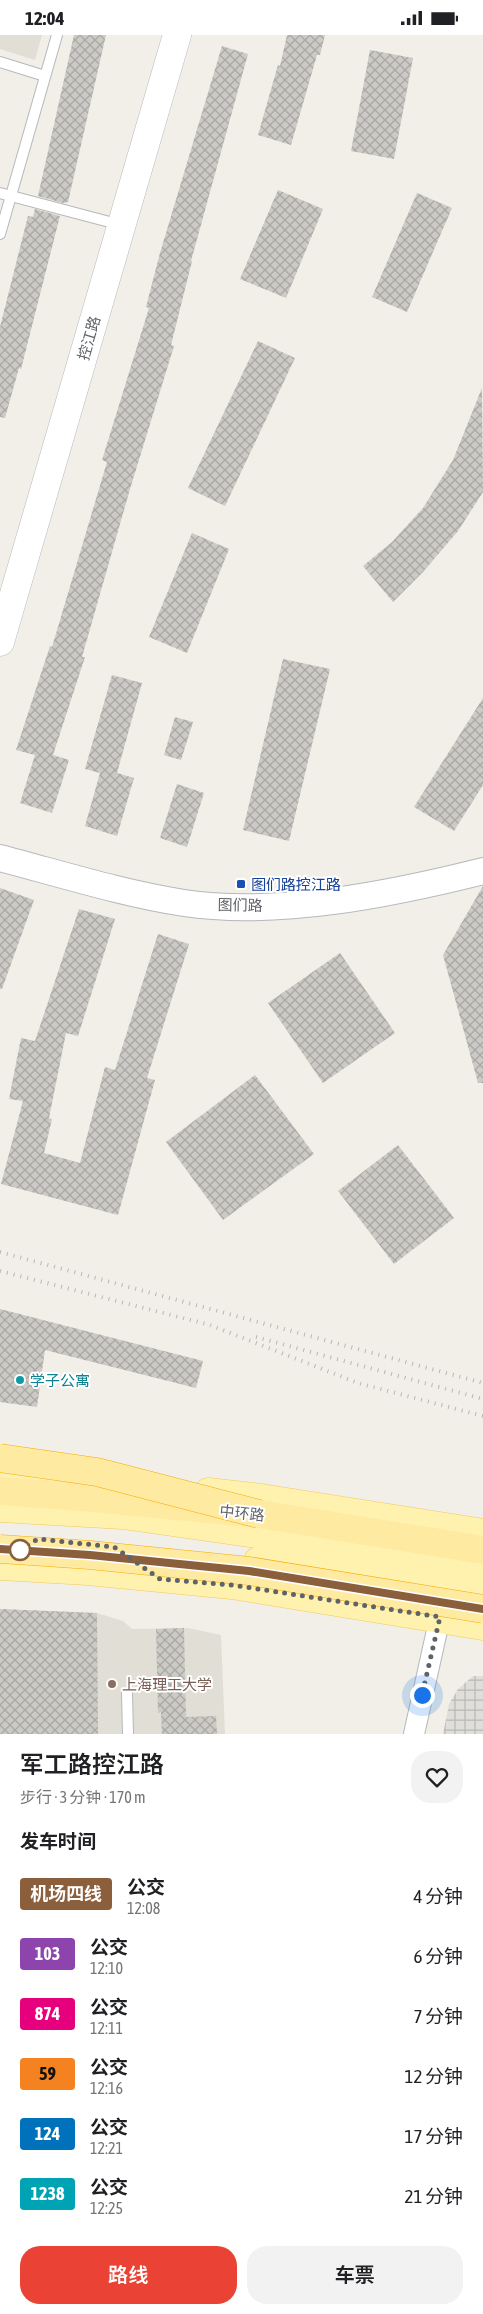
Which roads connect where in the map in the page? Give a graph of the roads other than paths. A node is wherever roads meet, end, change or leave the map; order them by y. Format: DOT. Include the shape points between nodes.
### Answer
graph roads {
  1 [pos="57,35"];
  2 [pos="177,35"];
  3 [pos="0,62"];
  4 [pos="45,76"];
  5 [pos="5,194"];
  6 [pos="122,225"];
  7 [pos="0,234"];
  8 [pos="6,598"];
  9 [pos="0,642"];
  10 [pos="0,858"];
  11 [pos="483,871"];
  12 [pos="0,1458"];
  13 [pos="0,1475"];
  14 [pos="0,1491"];
  15 [pos="0,1508"];
  16 [pos="259,1514"];
  17 [pos="483,1533"];
  18 [pos="0,1536"];
  19 [pos="114,1547"];
  20 [pos="0,1549"];
  21 [pos="483,1550"];
  22 [pos="0,1566"];
  23 [pos="483,1568"];
  24 [pos="160,1579"];
  25 [pos="483,1591"];
  26 [pos="483,1609"];
  27 [pos="440,1617"];
  28 [pos="483,1625"];
  29 [pos="127,1693"];
  30 [pos="128,1734"];
  31 [pos="414,1734"];
  1 -- 4 [label="lane"];
  2 -- 6 [label="main road, 控江路"];
  3 -- 4 [label="lane"];
  4 -- 5 [label="lane"];
  5 -- 6 [label="lane"];
  5 -- 7 [label="lane"];
  6 -- 8 [label="main road, 控江路"];
  8 -- 9 [label="main road, 控江路"];
  10 -- 11 [label="street, 图们路" via="124,891 185,903 244,906 298,904 371,895"];
  12 -- 16 [label="highway, bridge" via="96,1473"];
  13 -- 17 [label="main road" via="95,1480 261,1498"];
  14 -- 16 [label="highway, 中环路, bridge"];
  15 -- 23 [label="main road" via="122,1515"];
  16 -- 21 [label="highway, 中环路"];
  18 -- 19 [label="main road"];
  19 -- 24 [label="main road"];
  19 -- 25 [label="main road" via="359,1571"];
  20 -- 26 [label="highway, bridge" via="249,1571"];
  22 -- 24 [label="main road"];
  24 -- 27 [label="main road" via="232,1585"];
  27 -- 28 [label="main road"];
  27 -- 31 [label="street"];
  29 -- 30 [label="lane"];
}
